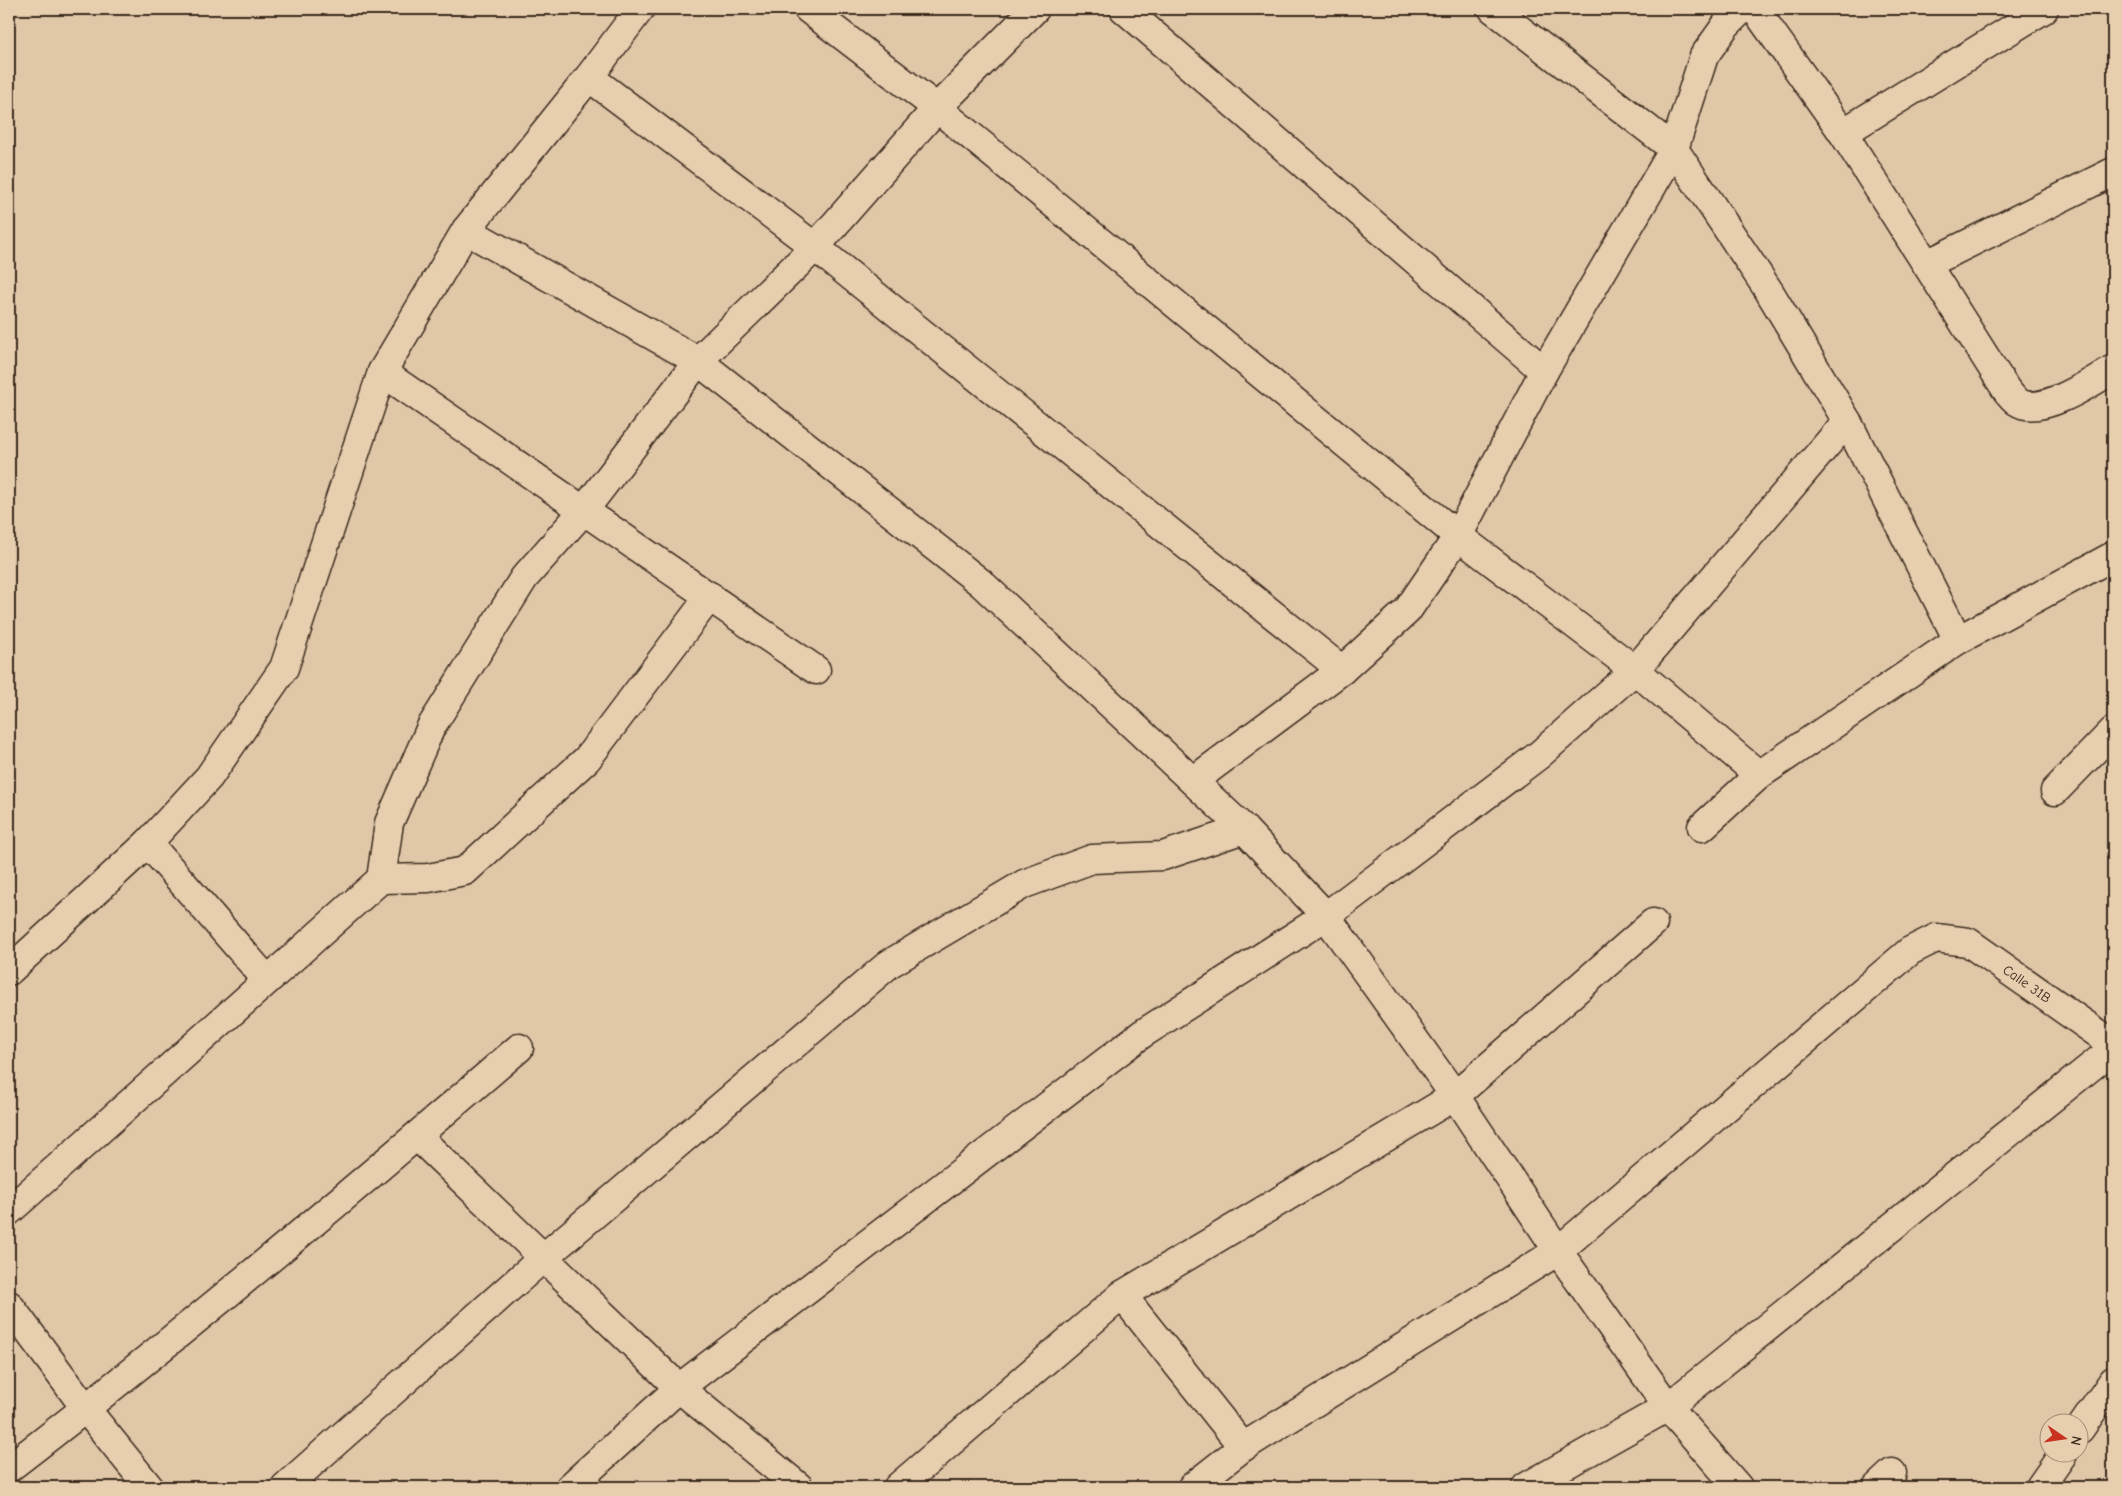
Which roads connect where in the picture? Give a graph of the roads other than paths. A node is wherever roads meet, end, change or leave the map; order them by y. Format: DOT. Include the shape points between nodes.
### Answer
graph roads {
  1 [pos="640,9"];
  2 [pos="808,9"];
  3 [pos="1034,9"];
  4 [pos="1124,9"];
  5 [pos="1493,9"];
  6 [pos="1742,9"];
  7 [pos="1755,9"];
  8 [pos="2044,9"];
  9 [pos="589,77"];
  10 [pos="937,108"];
  11 [pos="1843,133"];
  12 [pos="1674,150"];
  13 [pos="2113,172"];
  14 [pos="466,230"];
  15 [pos="815,247"];
  16 [pos="1927,264"];
  17 [pos="698,361"];
  18 [pos="2113,369"];
  19 [pos="1544,371"];
  20 [pos="382,372"];
  21 [pos="1847,421"];
  22 [pos="584,509"];
  23 [pos="1458,536"];
  24 [pos="2113,556"];
  25 [pos="710,596"];
  26 [pos="1958,640"];
  27 [pos="816,670"];
  28 [pos="1342,670"];
  29 [pos="1634,670"];
  30 [pos="2113,731"];
  31 [pos="1759,775"];
  32 [pos="1193,781"];
  33 [pos="2054,791"];
  34 [pos="1702,827"];
  35 [pos="1244,829"];
  36 [pos="148,843"];
  37 [pos="381,879"];
  38 [pos="1326,916"];
  39 [pos="1653,923"];
  40 [pos="9,971"];
  41 [pos="267,980"];
  42 [pos="2113,1044"];
  43 [pos="518,1048"];
  44 [pos="2113,1049"];
  45 [pos="1455,1096"];
  46 [pos="417,1136"];
  47 [pos="9,1211"];
  48 [pos="1558,1252"];
  49 [pos="542,1258"];
  50 [pos="1122,1295"];
  51 [pos="9,1305"];
  52 [pos="2113,1381"];
  53 [pos="679,1388"];
  54 [pos="1668,1407"];
  55 [pos="86,1409"];
  56 [pos="2090,1414"];
  57 [pos="1243,1447"];
  58 [pos="2056,1464"];
  59 [pos="9,1468"];
  60 [pos="149,1487"];
  61 [pos="285,1487"];
  62 [pos="570,1487"];
  63 [pos="799,1487"];
  64 [pos="898,1487"];
  65 [pos="1192,1487"];
  66 [pos="1526,1487"];
  67 [pos="1738,1487"];
  68 [pos="2040,1487"];
  1 -- 9 [label="street"];
  2 -- 10 [label="street"];
  3 -- 10 [label="street"];
  4 -- 19 [label="street"];
  5 -- 12 [label="street"];
  6 -- 12 [label="street" via="1704,56"];
  7 -- 11 [label="street"];
  8 -- 11 [label="street"];
  9 -- 14 [label="street"];
  9 -- 15 [label="street"];
  10 -- 15 [label="street"];
  10 -- 23 [label="street"];
  11 -- 16 [label="street"];
  12 -- 19 [label="street"];
  12 -- 21 [label="street" via="1769,291"];
  13 -- 16 [label="street"];
  14 -- 17 [label="street"];
  14 -- 20 [label="street"];
  15 -- 17 [label="street"];
  15 -- 28 [label="street"];
  16 -- 18 [label="street" via="2007,391 2018,403 2036,406 2075,392"];
  17 -- 22 [label="street"];
  17 -- 32 [label="street" via="981,583"];
  19 -- 23 [label="street"];
  20 -- 22 [label="street"];
  20 -- 36 [label="street" via="284,668 209,777"];
  21 -- 26 [label="street"];
  21 -- 29 [label="street"];
  22 -- 25 [label="street"];
  22 -- 37 [label="street" via="524,578 431,727 389,823"];
  23 -- 28 [label="street" via="1407,611"];
  23 -- 29 [label="street"];
  24 -- 26 [label="street"];
  25 -- 27 [label="street"];
  25 -- 37 [label="street" via="587,759 464,871 428,878"];
  26 -- 31 [label="street"];
  28 -- 32 [label="street"];
  29 -- 31 [label="street"];
  29 -- 38 [label="street" via="1539,755"];
  30 -- 33 [label="street"];
  31 -- 34 [label="street"];
  32 -- 35 [label="street"];
  35 -- 38 [label="street"];
  35 -- 49 [label="street" via="1163,856 1092,859 1024,884 889,964"];
  36 -- 40 [label="street"];
  36 -- 41 [label="street"];
  37 -- 41 [label="street"];
  38 -- 45 [label="street"];
  38 -- 53 [label="street" via="1142,1034"];
  39 -- 45 [label="street"];
  41 -- 47 [label="street"];
  42 -- 48 [label="street, Calle 31B" via="1968,942 1936,938 1910,951"];
  43 -- 46 [label="street"];
  44 -- 54 [label="street"];
  45 -- 48 [label="street"];
  45 -- 50 [label="street"];
  46 -- 49 [label="street"];
  46 -- 55 [label="street"];
  48 -- 54 [label="street"];
  48 -- 57 [label="street"];
  49 -- 53 [label="street"];
  49 -- 61 [label="street"];
  50 -- 57 [label="street"];
  50 -- 64 [label="street"];
  51 -- 55 [label="street"];
  52 -- 56 [label="street"];
  53 -- 62 [label="street"];
  53 -- 63 [label="street"];
  54 -- 66 [label="street"];
  54 -- 67 [label="street"];
  55 -- 59 [label="street"];
  55 -- 60 [label="street"];
  57 -- 65 [label="street"];
  58 -- 68 [label="street"];
}
